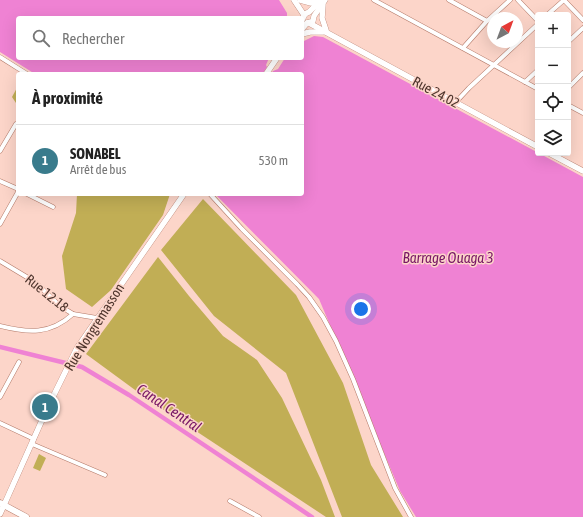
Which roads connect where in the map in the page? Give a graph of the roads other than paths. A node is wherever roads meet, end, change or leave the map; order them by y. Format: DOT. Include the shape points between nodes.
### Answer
graph roads {
  1 [pos="294,0"];
  2 [pos="299,0"];
  3 [pos="374,0"];
  4 [pos="449,0"];
  5 [pos="510,0"];
  6 [pos="518,0"];
  7 [pos="564,0"];
  8 [pos="322,1"];
  9 [pos="497,12"];
  10 [pos="551,12"];
  11 [pos="308,18"];
  12 [pos="535,19"];
  13 [pos="487,20"];
  14 [pos="583,20"];
  15 [pos="487,22"];
  16 [pos="535,25"];
  17 [pos="583,28"];
  18 [pos="325,31"];
  19 [pos="304,34"];
  20 [pos="571,39"];
  21 [pos="463,48"];
  22 [pos="0,57"];
  23 [pos="276,60"];
  24 [pos="494,65"];
  25 [pos="24,72"];
  26 [pos="267,72"];
  27 [pos="535,73"];
  28 [pos="583,73"];
  29 [pos="525,82"];
  30 [pos="571,85"];
  31 [pos="535,87"];
  32 [pos="456,102"];
  33 [pos="571,107"];
  34 [pos="583,113"];
  35 [pos="16,124"];
  36 [pos="535,145"];
  37 [pos="0,151"];
  38 [pos="555,156"];
  39 [pos="583,171"];
  40 [pos="0,181"];
  41 [pos="16,190"];
  42 [pos="16,195"];
  43 [pos="31,196"];
  44 [pos="183,196"];
  45 [pos="212,196"];
  46 [pos="53,207"];
  47 [pos="0,224"];
  48 [pos="0,261"];
  49 [pos="72,314"];
  50 [pos="98,318"];
  51 [pos="0,326"];
  52 [pos="19,362"];
  53 [pos="0,397"];
  54 [pos="0,423"];
  55 [pos="33,441"];
  56 [pos="105,475"];
  57 [pos="230,501"];
  58 [pos="2,504"];
  59 [pos="0,514"];
  60 [pos="26,517"];
  61 [pos="259,517"];
  62 [pos="411,517"];
  1 -- 11 [label="street"];
  2 -- 8 [label="street"];
  2 -- 11 [label="street"];
  3 -- 21 [label="street"];
  4 -- 13 [label="street"];
  5 -- 9 [label="street"];
  6 -- 12 [label="street"];
  7 -- 10 [label="street"];
  7 -- 14 [label="street"];
  8 -- 11 [label="street"];
  8 -- 18 [label="street"];
  11 -- 18 [label="street, Rue 24.02"];
  15 -- 21 [label="street"];
  16 -- 24 [label="street"];
  17 -- 20 [label="street"];
  18 -- 19 [label="street"];
  18 -- 32 [label="street, Rue 24.02"];
  21 -- 24 [label="street"];
  22 -- 25 [label="street"];
  23 -- 26 [label="street"];
  24 -- 29 [label="street"];
  24 -- 32 [label="street"];
  27 -- 29 [label="street"];
  28 -- 30 [label="street"];
  29 -- 31 [label="street"];
  32 -- 36 [label="street, Rue 24.02"];
  33 -- 34 [label="street"];
  35 -- 37 [label="street"];
  38 -- 39 [label="street"];
  40 -- 41 [label="street"];
  42 -- 47 [label="street"];
  43 -- 46 [label="street"];
  44 -- 50 [label="street, Rue Nongremasson"];
  45 -- 62 [label="street" via="309,297 323,317 352,379 395,488"];
  48 -- 49 [label="street, Rue 12.18" via="35,282 55,303"];
  49 -- 50 [label="street"];
  49 -- 51 [label="street" via="51,329 24,331"];
  50 -- 55 [label="street, Rue Nongremasson" via="67,366"];
  52 -- 53 [label="street"];
  54 -- 55 [label="street"];
  55 -- 56 [label="street"];
  55 -- 58 [label="street, Rue Nongremasson"];
  57 -- 61 [label="street"];
  58 -- 59 [label="street, Rue Nongremasson"];
  58 -- 60 [label="main road"];
}
